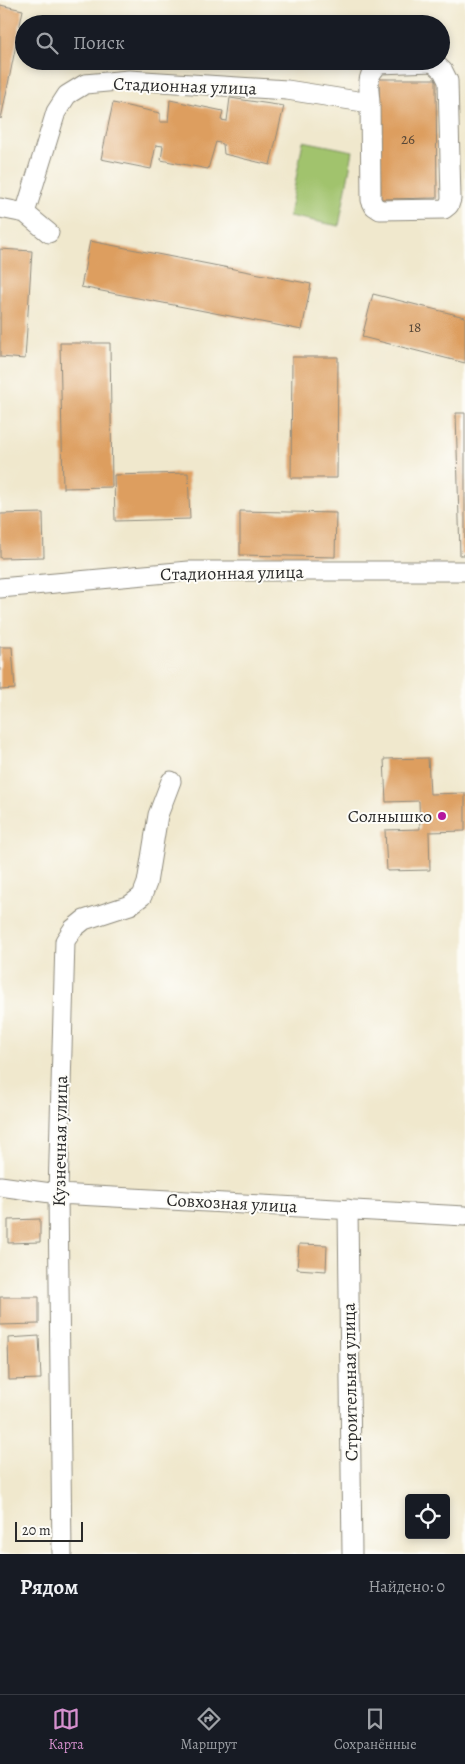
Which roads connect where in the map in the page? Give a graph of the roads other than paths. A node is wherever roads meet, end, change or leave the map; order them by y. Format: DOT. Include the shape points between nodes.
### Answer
graph roads {
  1 [pos="373,70"];
  2 [pos="443,70"];
  3 [pos="370,103"];
  4 [pos="0,208"];
  5 [pos="25,213"];
  6 [pos="49,233"];
  7 [pos="465,571"];
  8 [pos="0,588"];
  9 [pos="171,781"];
  10 [pos="0,1186"];
  11 [pos="58,1194"];
  12 [pos="348,1209"];
  13 [pos="465,1216"];
  14 [pos="62,1554"];
  15 [pos="352,1554"];
  1 -- 3 [label="street" via="368,79"];
  2 -- 3 [label="street" via="448,81 451,199 444,209 380,210 374,206"];
  3 -- 5 [label="street, Стадионная улица" via="287,90 129,80 85,84 67,95 56,112"];
  4 -- 5 [label="street"];
  5 -- 6 [label="street"];
  7 -- 8 [label="street, Стадионная улица" via="189,571"];
  9 -- 11 [label="street, Кузнечная улица" via="158,815 142,896 130,905 84,920 65,941"];
  10 -- 11 [label="street, Совхозная улица"];
  11 -- 12 [label="street, Совхозная улица"];
  11 -- 14 [label="street, Кузнечная улица"];
  12 -- 13 [label="street, Совхозная улица"];
  12 -- 15 [label="street, Строительная улица"];
}
